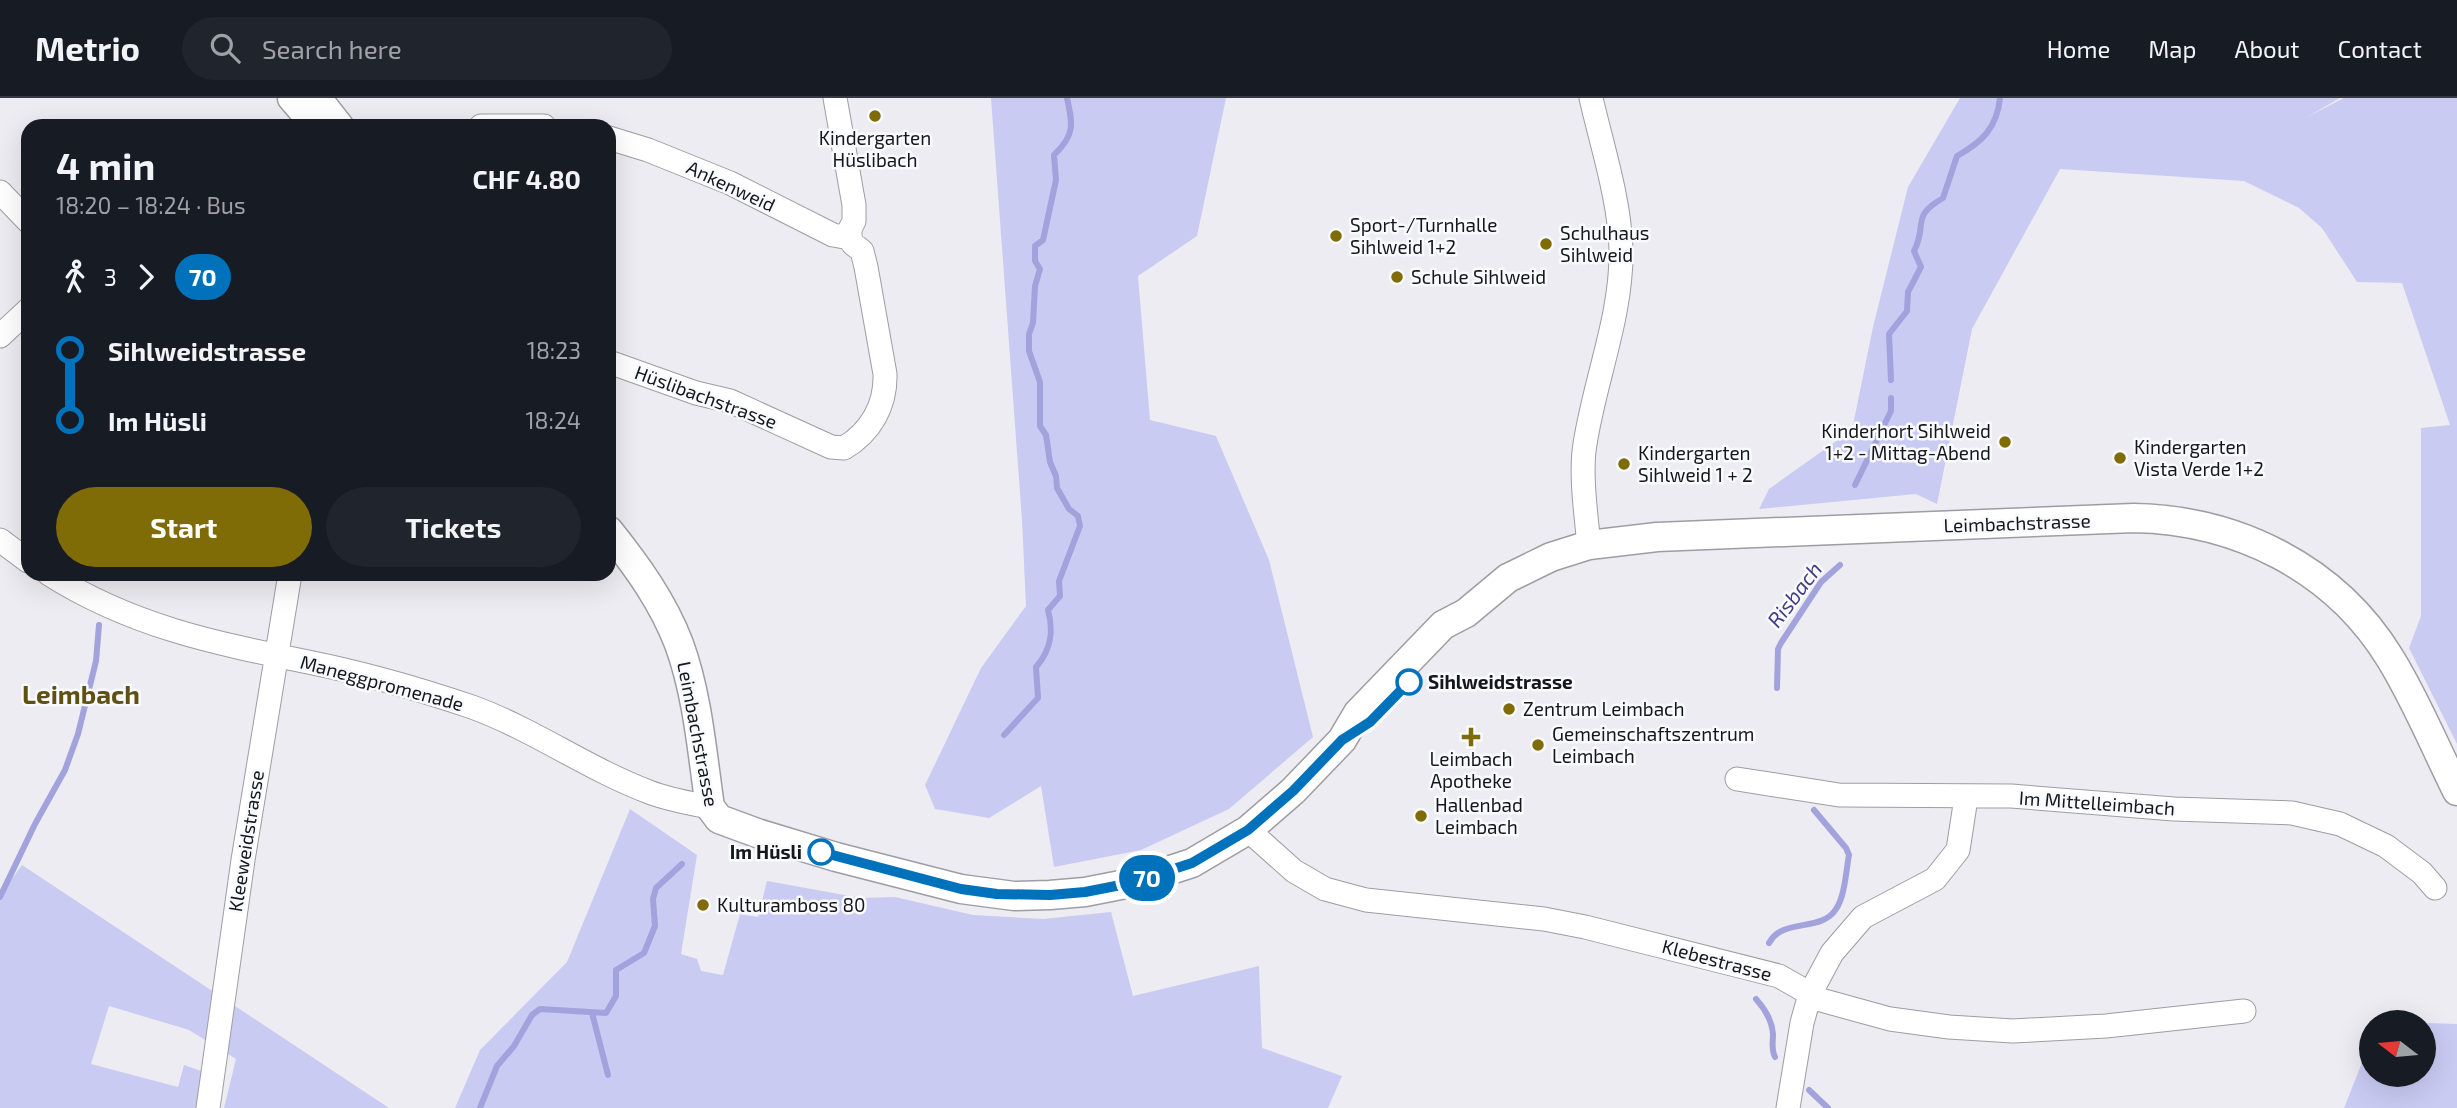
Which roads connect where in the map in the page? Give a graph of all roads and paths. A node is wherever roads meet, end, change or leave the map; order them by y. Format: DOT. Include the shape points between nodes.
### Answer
graph roads {
  1 [pos="292,98"];
  2 [pos="317,98"];
  3 [pos="835,98"];
  4 [pos="1591,98"];
  5 [pos="310,119"];
  6 [pos="334,119"];
  7 [pos="616,140"];
  8 [pos="0,192"];
  9 [pos="21,214"];
  10 [pos="850,238"];
  11 [pos="21,316"];
  12 [pos="0,336"];
  13 [pos="616,364"];
  14 [pos="616,540"];
  15 [pos="0,541"];
  16 [pos="1588,545"];
  17 [pos="21,556"];
  18 [pos="61,581"];
  19 [pos="289,581"];
  20 [pos="275,657"];
  21 [pos="1737,779"];
  22 [pos="2457,791"];
  23 [pos="1966,798"];
  24 [pos="710,807"];
  25 [pos="1248,830"];
  26 [pos="2435,888"];
  27 [pos="1810,994"];
  28 [pos="2244,1011"];
  29 [pos="208,1108"];
  30 [pos="1788,1108"];
  1 -- 5 [label="street"];
  2 -- 6 [label="street"];
  3 -- 10 [label="street" via="854,205"];
  4 -- 16 [label="street" via="1621,249 1612,326 1584,447"];
  7 -- 10 [label="street, Ankenweid" via="730,183 833,235"];
  8 -- 9 [label="street"];
  10 -- 13 [label="street, Hüslibachstrasse" via="862,251 886,388 867,431 844,448 831,447 730,401"];
  11 -- 12 [label="street"];
  14 -- 24 [label="street, Leimbachstrasse" via="640,570 679,645 692,685"];
  15 -- 17 [label="street"];
  16 -- 22 [label="street, Leimbachstrasse" via="1657,537 2134,518 2167,519 2221,530 2286,558 2354,612 2389,657"];
  16 -- 25 [label="street, Leimbachstrasse" via="1508,578 1443,625 1358,713 1342,740"];
  18 -- 20 [label="street, Maneggpromenade" via="139,621"];
  19 -- 20 [label="street, Kleeweidstrasse"];
  20 -- 24 [label="street, Maneggpromenade" via="365,675 473,708 647,792"];
  20 -- 29 [label="street, Kleeweidstrasse"];
  21 -- 23 [label="street, Im Mittelleimbach" via="1839,795"];
  23 -- 26 [label="street, Im Mittelleimbach" via="2011,796 2292,813 2340,824 2386,846"];
  23 -- 27 [label="street" via="1958,850 1935,879 1863,917 1832,953"];
  24 -- 25 [label="street, Leimbachstrasse" via="715,816 733,825 836,857 961,889 1014,895 1085,892 1131,883 1192,863"];
  25 -- 27 [label="street, Klebestrasse" via="1294,871 1325,889 1366,900 1585,927 1779,976"];
  27 -- 28 [label="street, Klebestrasse" via="1890,1019 2013,1031"];
  27 -- 30 [label="street"];
}
